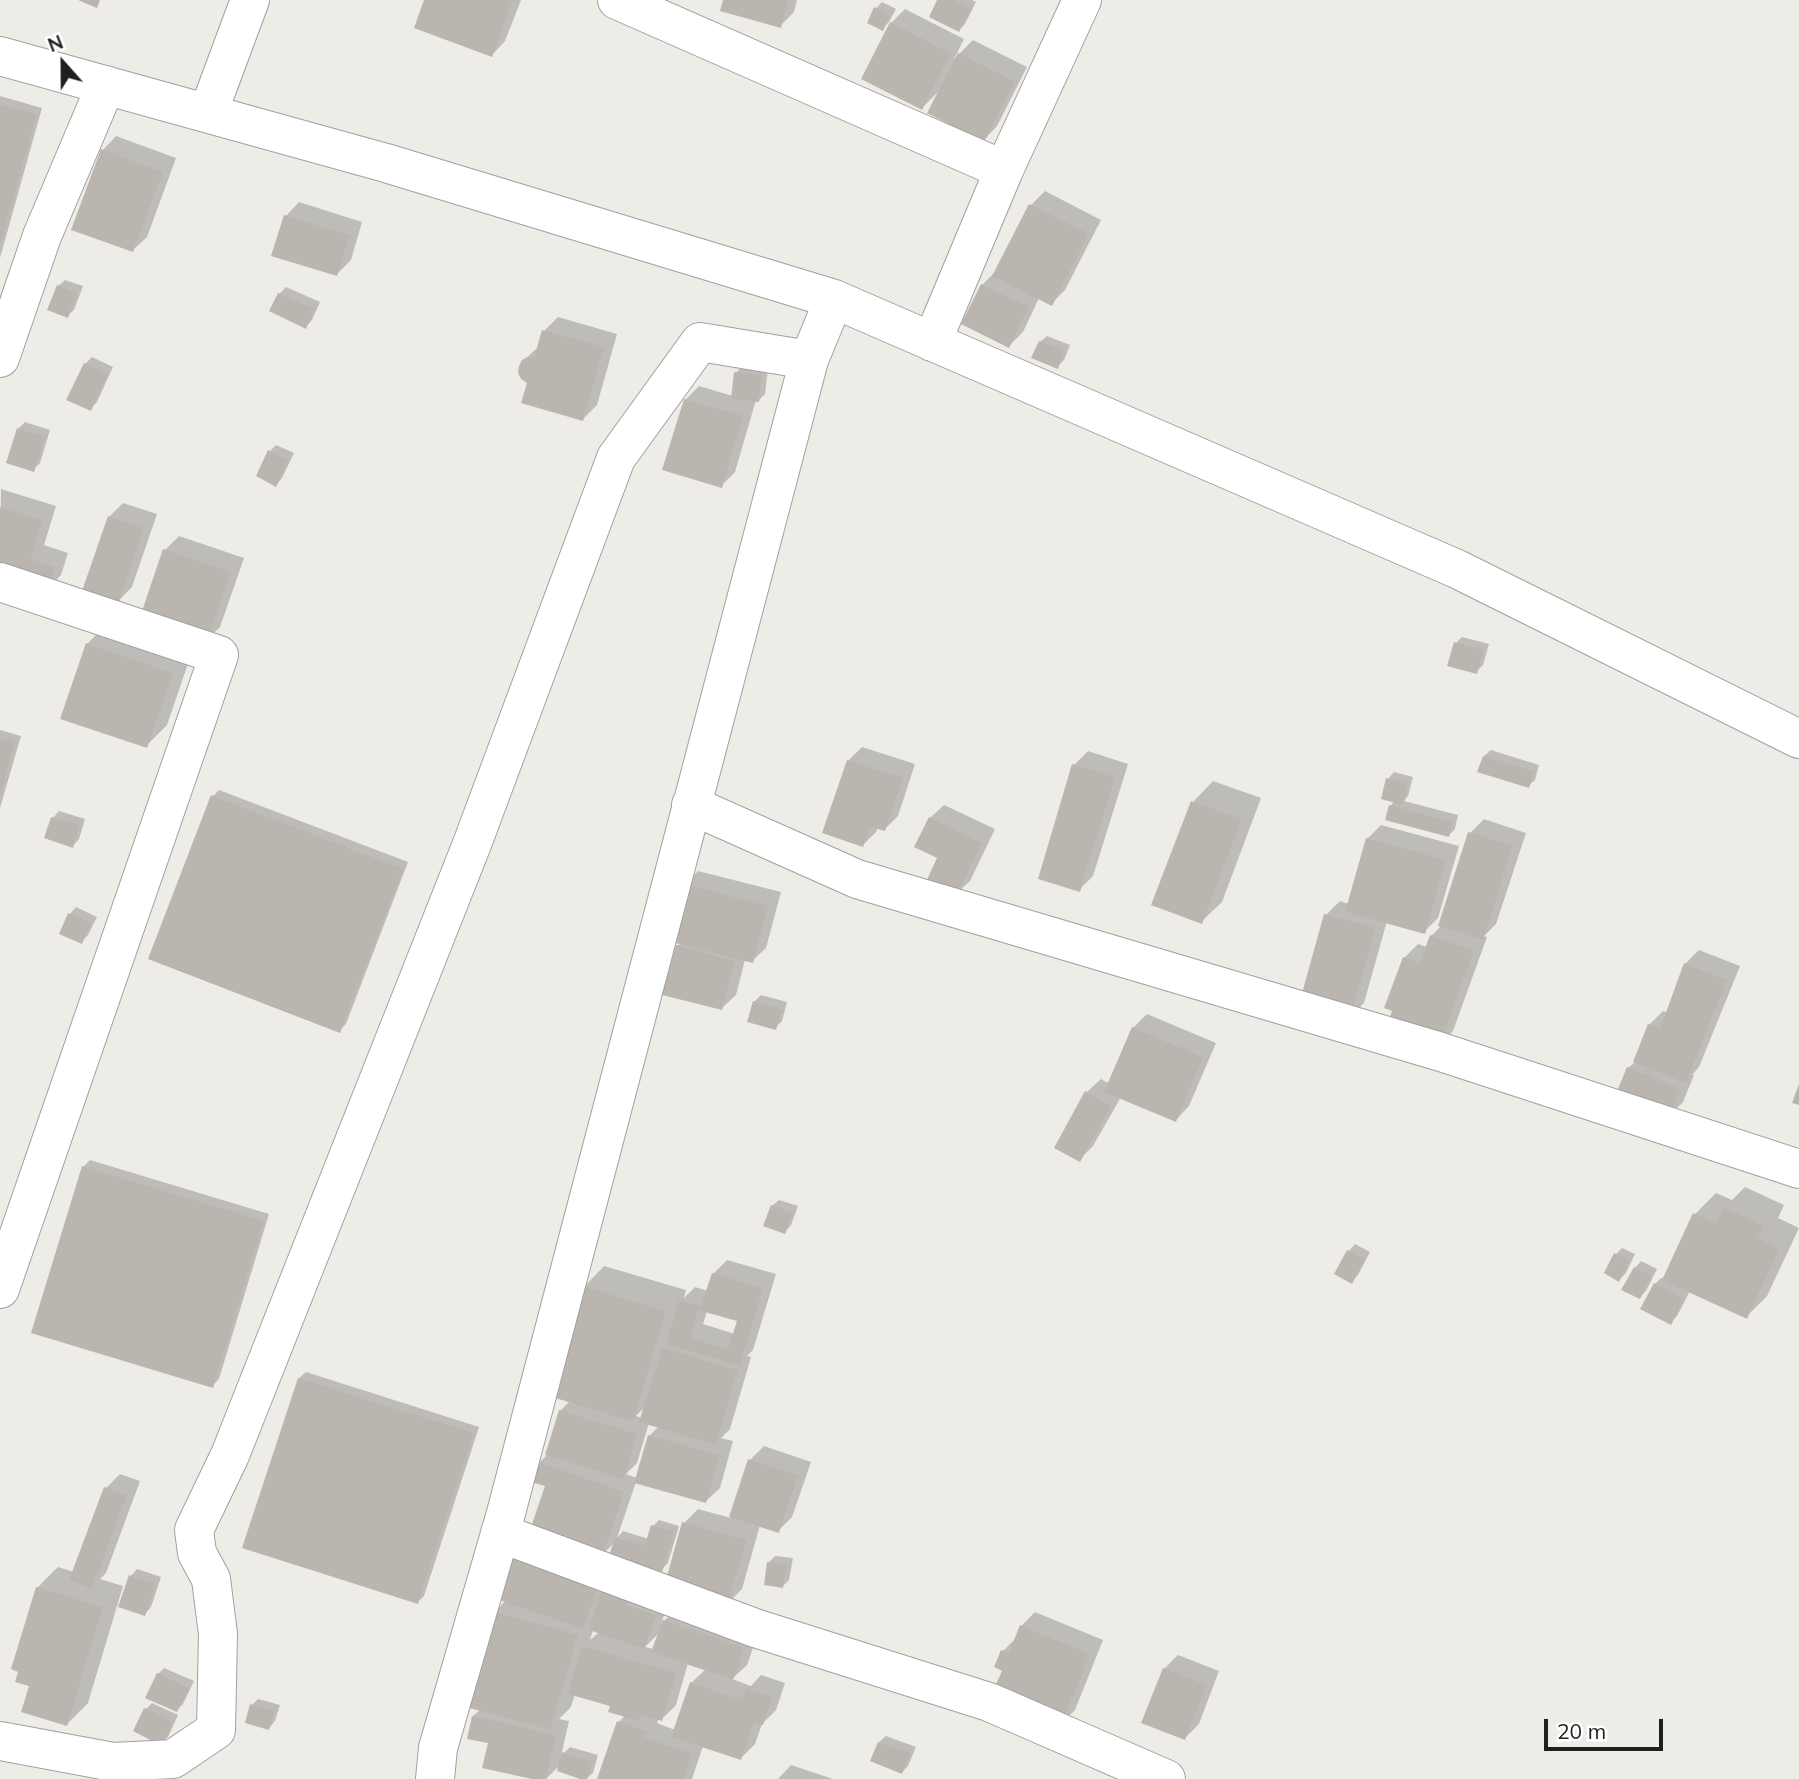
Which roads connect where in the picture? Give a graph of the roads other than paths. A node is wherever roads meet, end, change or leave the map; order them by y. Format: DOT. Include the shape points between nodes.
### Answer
graph roads {
  1 [pos="250,0"];
  2 [pos="617,0"];
  3 [pos="1082,0"];
  4 [pos="0,56"];
  5 [pos="106,85"];
  6 [pos="208,113"];
  7 [pos="1004,170"];
  8 [pos="834,299"];
  9 [pos="932,342"];
  10 [pos="0,358"];
  11 [pos="809,360"];
  12 [pos="0,582"];
  13 [pos="1799,739"];
  14 [pos="691,805"];
  15 [pos="1799,1169"];
  16 [pos="1,1279"];
  17 [pos="500,1533"];
  18 [pos="0,1741"];
  19 [pos="435,1779"];
  20 [pos="1166,1779"];
  1 -- 6 [label="street"];
  2 -- 7 [label="street"];
  3 -- 7 [label="street"];
  4 -- 5 [label="street"];
  5 -- 6 [label="street"];
  5 -- 10 [label="street" via="42,236"];
  6 -- 8 [label="street"];
  7 -- 9 [label="street"];
  8 -- 9 [label="street"];
  8 -- 11 [label="street"];
  9 -- 13 [label="street" via="1457,569"];
  11 -- 14 [label="street"];
  11 -- 18 [label="street" via="700,342 616,458 467,857 230,1455 194,1530 197,1553 211,1579 218,1634 216,1730 173,1759 125,1762"];
  12 -- 16 [label="street" via="219,655"];
  14 -- 15 [label="street" via="857,879 1441,1052"];
  14 -- 17 [label="street"];
  17 -- 19 [label="street" via="438,1748"];
  17 -- 20 [label="street" via="755,1628 989,1702"];
}
